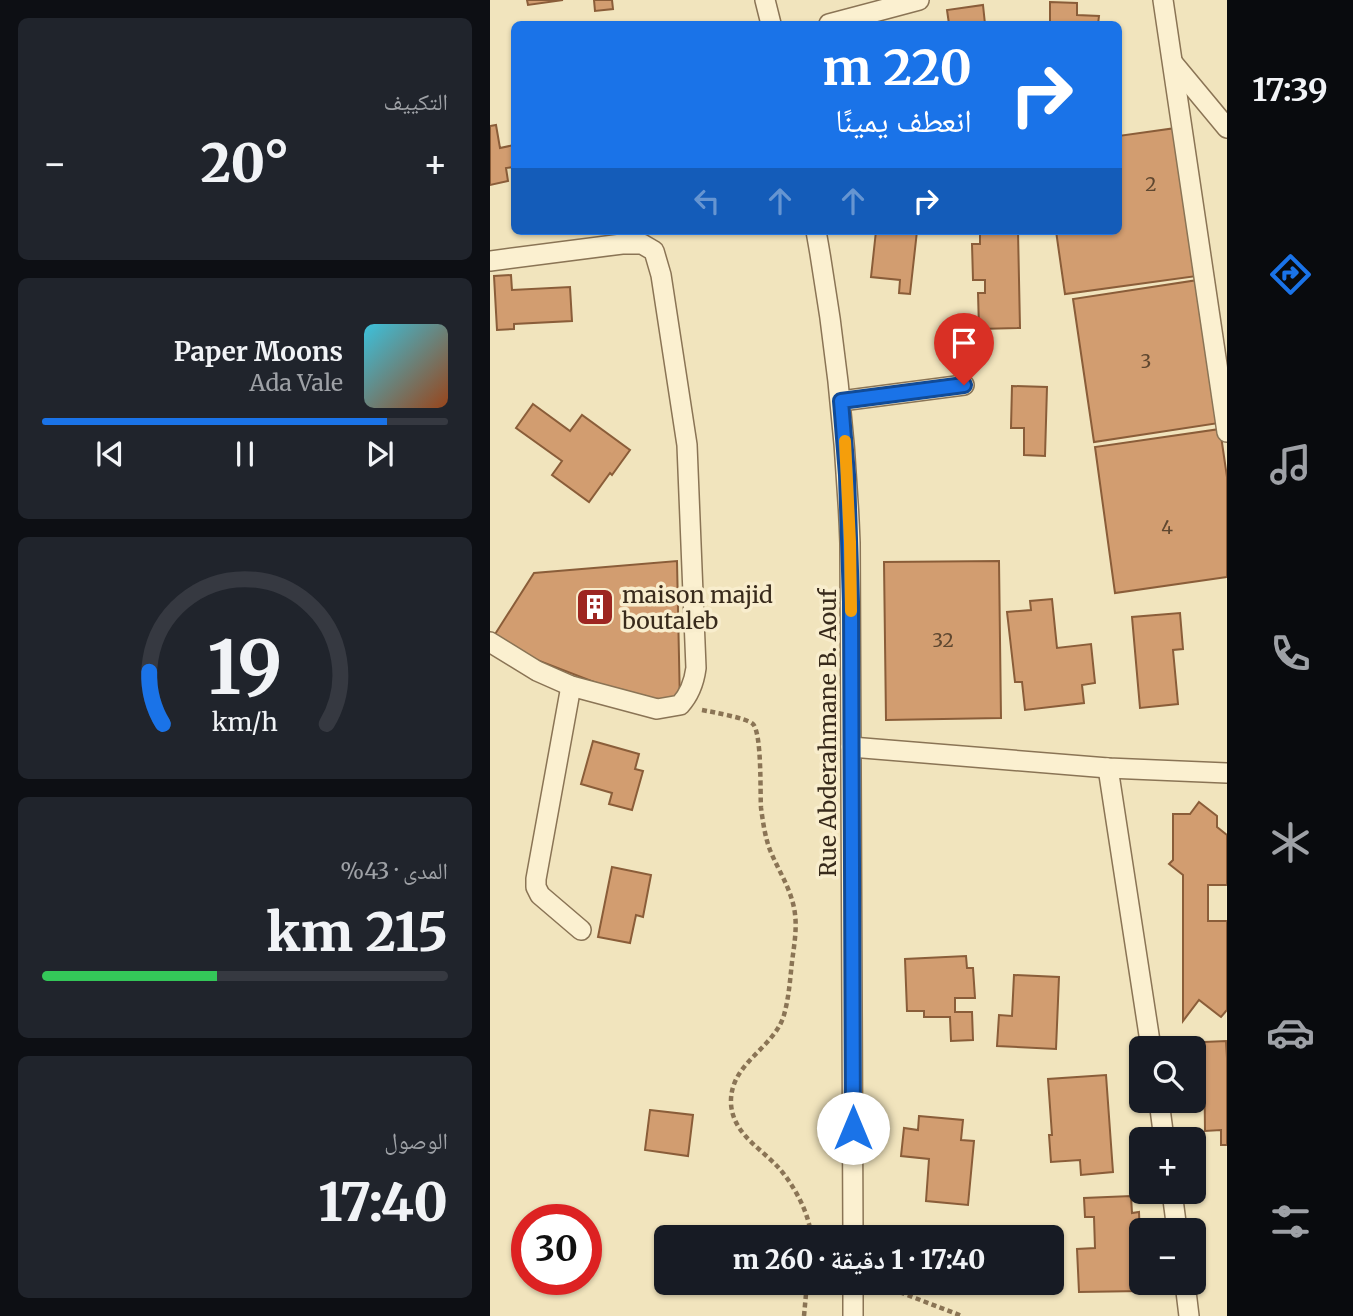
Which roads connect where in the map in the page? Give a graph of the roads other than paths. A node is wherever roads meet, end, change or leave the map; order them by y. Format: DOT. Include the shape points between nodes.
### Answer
graph roads {
  1 [pos="765,0"];
  2 [pos="919,0"];
  3 [pos="1163,0"];
  4 [pos="770,21"];
  5 [pos="840,21"];
  6 [pos="1173,62"];
  7 [pos="1227,128"];
  8 [pos="817,235"];
  9 [pos="490,261"];
  10 [pos="964,385"];
  11 [pos="841,401"];
  12 [pos="1227,432"];
  13 [pos="490,642"];
  14 [pos="571,686"];
  15 [pos="851,747"];
  16 [pos="1108,768"];
  17 [pos="1227,773"];
  18 [pos="581,929"];
  19 [pos="1149,1036"];
  20 [pos="853,1225"];
  21 [pos="853,1295"];
  22 [pos="1186,1295"];
  23 [pos="853,1316"];
  24 [pos="1189,1316"];
  1 -- 4 [label="street"];
  2 -- 5 [label="street"];
  3 -- 6 [label="street"];
  6 -- 7 [label="street"];
  6 -- 12 [label="street"];
  8 -- 11 [label="street, Rue Abderahmane B. Aouf"];
  9 -- 14 [label="street" via="635,243 654,251 666,299 687,445 696,668 690,691 680,705 657,709"];
  10 -- 11 [label="street"];
  11 -- 15 [label="street, Rue Abderahmane B. Aouf" via="850,542"];
  13 -- 14 [label="street"];
  14 -- 18 [label="street" via="536,887"];
  15 -- 16 [label="street"];
  15 -- 20 [label="street, Rue Abderahmane B. Aouf"];
  16 -- 17 [label="street"];
  16 -- 19 [label="street"];
  21 -- 23 [label="street"];
  22 -- 24 [label="street"];
}
